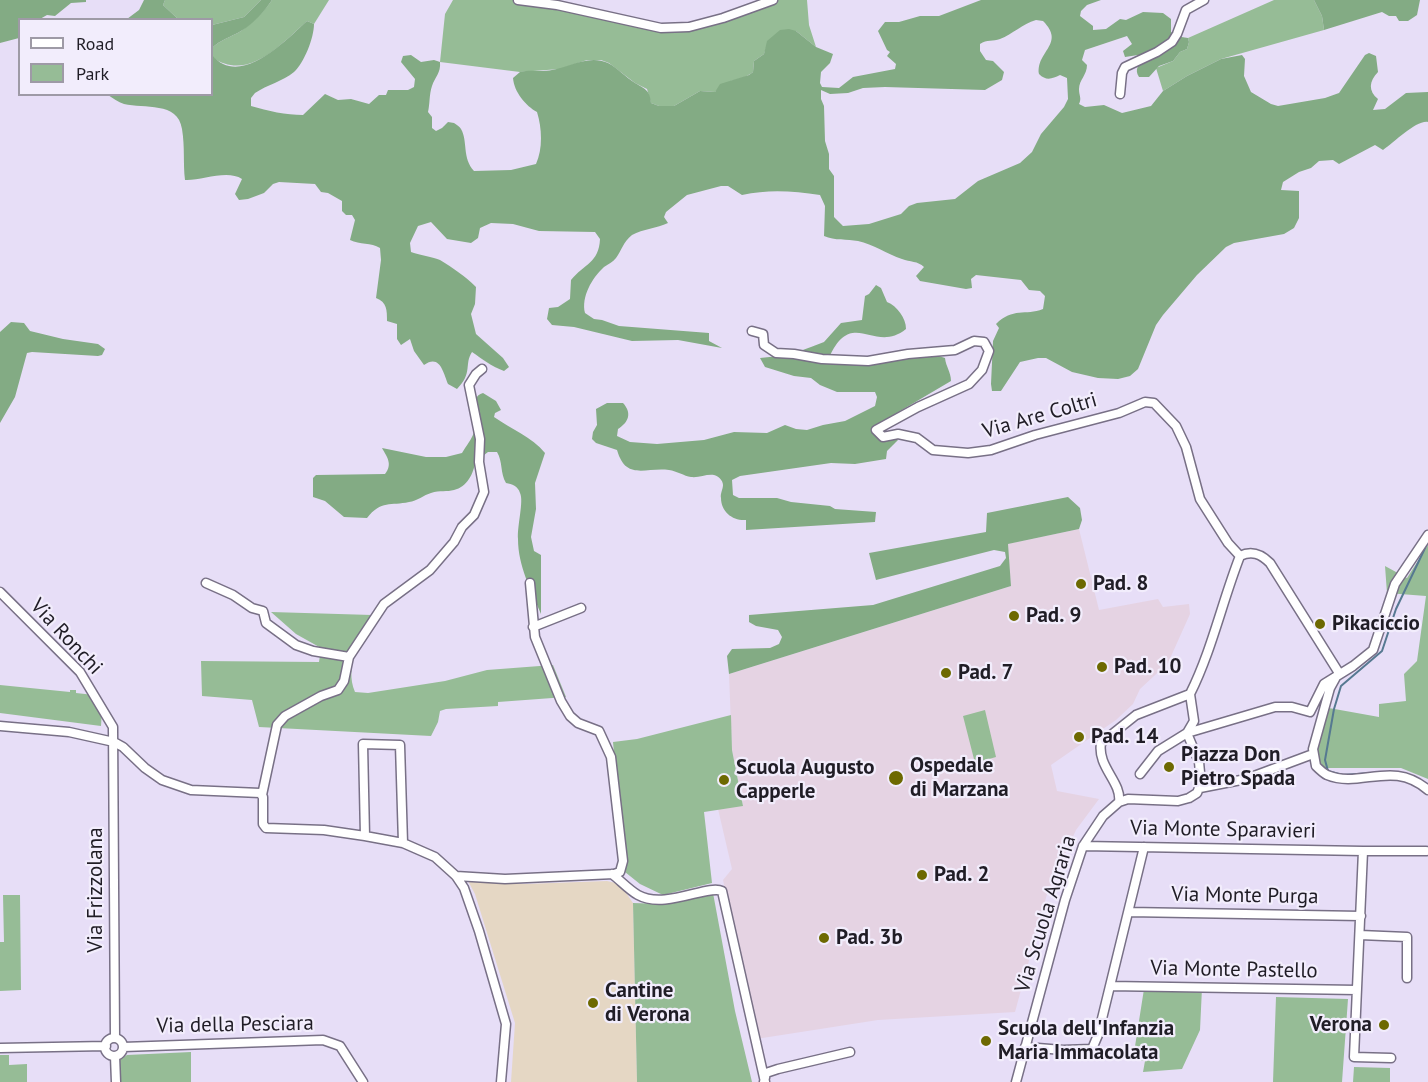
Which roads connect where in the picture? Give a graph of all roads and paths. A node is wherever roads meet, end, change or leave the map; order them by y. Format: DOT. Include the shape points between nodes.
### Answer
graph roads {
  1 [pos="518,0"];
  2 [pos="773,0"];
  3 [pos="1204,0"];
  4 [pos="1120,94"];
  5 [pos="752,331"];
  6 [pos="483,369"];
  7 [pos="1428,535"];
  8 [pos="1240,556"];
  9 [pos="206,583"];
  10 [pos="530,583"];
  11 [pos="0,592"];
  12 [pos="581,608"];
  13 [pos="533,627"];
  14 [pos="349,657"];
  15 [pos="1339,673"];
  16 [pos="1190,694"];
  17 [pos="0,726"];
  18 [pos="1187,733"];
  19 [pos="114,742"];
  20 [pos="1312,754"];
  21 [pos="1140,774"];
  22 [pos="1200,788"];
  23 [pos="1428,790"];
  24 [pos="262,795"];
  25 [pos="1119,802"];
  26 [pos="365,836"];
  27 [pos="403,843"];
  28 [pos="1083,846"];
  29 [pos="1144,847"];
  30 [pos="1363,851"];
  31 [pos="1426,851"];
  32 [pos="612,874"];
  33 [pos="456,876"];
  34 [pos="491,878"];
  35 [pos="464,888"];
  36 [pos="1129,912"];
  37 [pos="1360,916"];
  38 [pos="1360,935"];
  39 [pos="1407,978"];
  40 [pos="1110,986"];
  41 [pos="1357,990"];
  42 [pos="115,1038"];
  43 [pos="106,1046"];
  44 [pos="123,1047"];
  45 [pos="1025,1047"];
  46 [pos="0,1048"];
  47 [pos="850,1052"];
  48 [pos="115,1056"];
  49 [pos="1391,1058"];
  50 [pos="116,1082"];
  51 [pos="363,1082"];
  52 [pos="501,1082"];
  53 [pos="764,1082"];
  54 [pos="1016,1082"];
  1 -- 2 [label="street" via="661,28 689,27"];
  3 -- 4 [label="street" via="1186,10 1177,34 1166,47 1125,67"];
  5 -- 8 [label="street, Via Are Coltri" via="762,334 764,345 776,353 822,359 868,361 955,350 974,341 984,342 989,351 986,361 969,384 876,430 884,437 898,434 917,438 933,450 991,450 1145,402 1154,403 1176,426 1200,499 1227,543"];
  6 -- 14 [label="street" via="469,385 480,439 484,492 474,514 430,570 384,604"];
  7 -- 15 [label="street" via="1395,584 1373,650"];
  8 -- 15 [label="street" via="1249,552 1262,555 1270,563"];
  8 -- 16 [label="street" via="1207,656"];
  9 -- 14 [label="street" via="263,611 266,623 296,645"];
  10 -- 13 [label="street"];
  11 -- 19 [label="street, Via Ronchi" via="80,672 110,720"];
  12 -- 13 [label="street"];
  13 -- 32 [label="street" via="570,716 599,731 611,757 623,861 620,872"];
  14 -- 24 [label="street" via="338,690 285,716 277,725"];
  15 -- 18 [label="street" via="1324,684 1310,712 1275,707"];
  15 -- 20 [label="street" via="1330,688"];
  16 -- 18 [label="street" via="1194,722"];
  16 -- 25 [label="street" via="1136,715 1101,744 1107,771 1119,789"];
  17 -- 19 [label="street" via="69,732"];
  18 -- 21 [label="street" via="1158,751"];
  18 -- 22 [label="street" via="1199,762"];
  19 -- 24 [label="street" via="162,780 191,790"];
  19 -- 42 [label="street, Via Frizzolana"];
  20 -- 22 [label="street" via="1246,779"];
  20 -- 23 [label="street" via="1316,766 1327,775 1349,778 1388,774 1407,778"];
  22 -- 25 [label="street" via="1193,796 1178,801"];
  24 -- 26 [label="street" via="264,827"];
  25 -- 28 [label="street, Via Scuola Agraria" via="1103,816"];
  26 -- 27 [label="street"];
  26 -- 27 [label="street" via="363,744 400,745"];
  27 -- 33 [label="street" via="435,857"];
  28 -- 29 [label="street, Via Monte Sparavieri"];
  28 -- 45 [label="street, Via Scuola Agraria"];
  29 -- 30 [label="street, Via Monte Sparavieri"];
  29 -- 36 [label="street"];
  30 -- 31 [label="street, Via Monte Sparavieri"];
  30 -- 37 [label="street"];
  32 -- 34 [label="street"];
  32 -- 53 [label="street" via="639,896 658,900 714,889 722,891"];
  33 -- 34 [label="street"];
  33 -- 35 [label="street"];
  34 -- 35 [label="street"];
  35 -- 52 [label="street" via="506,1024"];
  36 -- 37 [label="street, Via Monte Purga"];
  36 -- 40 [label="street"];
  37 -- 38 [label="street"];
  38 -- 39 [label="street" via="1407,936"];
  38 -- 41 [label="street"];
  40 -- 41 [label="street, Via Monte Pastello"];
  40 -- 45 [label="street" via="1092,1049"];
  41 -- 49 [label="street" via="1354,1057"];
  42 -- 43 [label="street"];
  42 -- 44 [label="street"];
  43 -- 46 [label="street"];
  43 -- 48 [label="street" via="108,1053"];
  44 -- 48 [label="street"];
  44 -- 51 [label="street, Via della Pesciara" via="322,1040 340,1046"];
  45 -- 54 [label="street, Via Scuola Agraria"];
  47 -- 53 [label="street" via="766,1073"];
  48 -- 50 [label="street"];
}
